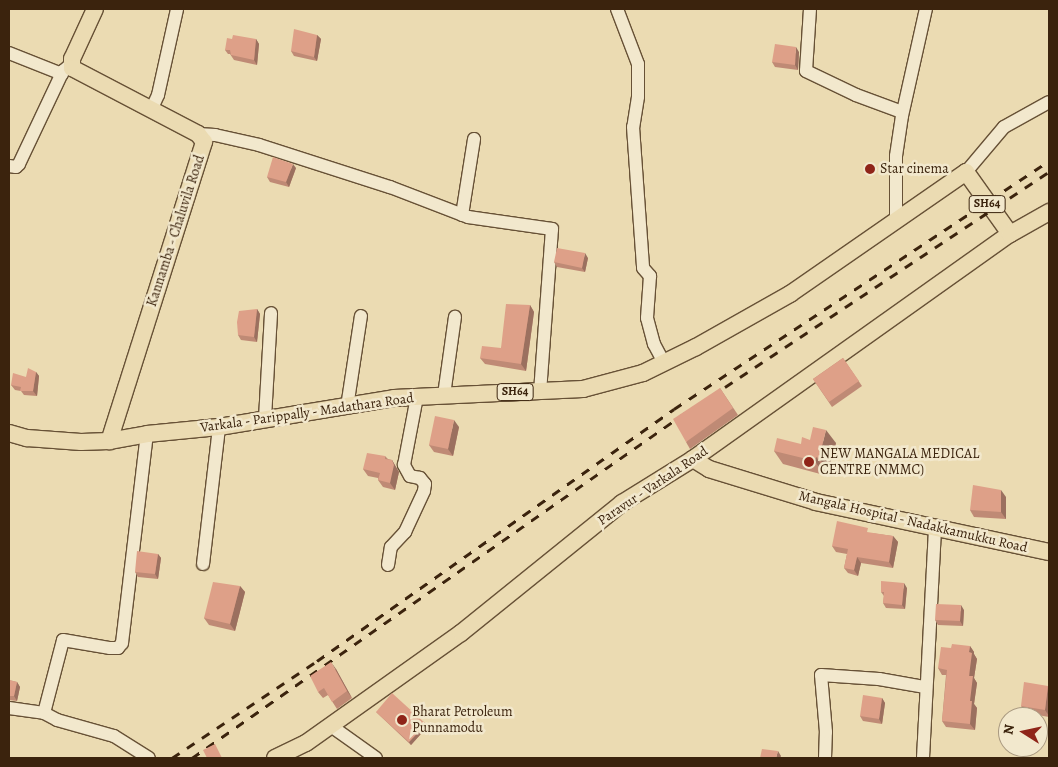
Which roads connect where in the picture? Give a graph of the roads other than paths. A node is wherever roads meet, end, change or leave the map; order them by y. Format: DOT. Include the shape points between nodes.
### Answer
graph roads {
  1 [pos="95,9"];
  2 [pos="177,9"];
  3 [pos="617,9"];
  4 [pos="810,9"];
  5 [pos="926,9"];
  6 [pos="9,53"];
  7 [pos="67,71"];
  8 [pos="1049,102"];
  9 [pos="152,108"];
  10 [pos="902,112"];
  11 [pos="198,134"];
  12 [pos="474,139"];
  13 [pos="9,166"];
  14 [pos="966,172"];
  15 [pos="1049,212"];
  16 [pos="462,215"];
  17 [pos="896,220"];
  18 [pos="1010,234"];
  19 [pos="271,313"];
  20 [pos="361,316"];
  21 [pos="455,317"];
  22 [pos="664,363"];
  23 [pos="540,391"];
  24 [pos="444,395"];
  25 [pos="417,396"];
  26 [pos="347,407"];
  27 [pos="265,418"];
  28 [pos="219,427"];
  29 [pos="9,433"];
  30 [pos="148,434"];
  31 [pos="109,441"];
  32 [pos="694,459"];
  33 [pos="934,526"];
  34 [pos="1049,552"];
  35 [pos="203,564"];
  36 [pos="388,565"];
  37 [pos="925,687"];
  38 [pos="9,708"];
  39 [pos="44,713"];
  40 [pos="331,726"];
  41 [pos="148,758"];
  42 [pos="275,758"];
  43 [pos="376,758"];
  44 [pos="825,758"];
  45 [pos="923,758"];
  1 -- 7 [label="main road"];
  2 -- 9 [label="street" via="158,95"];
  3 -- 22 [label="street" via="638,64 638,96 633,127 643,268 650,276 647,318 654,344"];
  4 -- 10 [label="street" via="806,71"];
  5 -- 10 [label="street"];
  6 -- 7 [label="street"];
  7 -- 9 [label="main road, Kannamba - Chaluvila Road"];
  7 -- 13 [label="street" via="19,164"];
  8 -- 14 [label="street" via="1004,127"];
  9 -- 11 [label="main road, Kannamba - Chaluvila Road"];
  10 -- 17 [label="street" via="896,156"];
  11 -- 16 [label="street" via="259,145 390,187"];
  11 -- 31 [label="main road, Kannamba - Chaluvila Road" via="204,142"];
  12 -- 16 [label="street"];
  14 -- 17 [label="main road, Varkala - Parippally - Madathara Road / SH64"];
  14 -- 18 [label="main road, SH64"];
  15 -- 18 [label="main road, SH64"];
  16 -- 23 [label="street" via="552,229"];
  17 -- 22 [label="main road, Varkala - Parippally - Madathara Road / SH64" via="790,294"];
  18 -- 32 [label="main road, Paravur - Varkala Road"];
  19 -- 27 [label="street"];
  20 -- 26 [label="street"];
  21 -- 24 [label="street"];
  22 -- 23 [label="main road, Varkala - Parippally - Madathara Road / SH64" via="643,373 583,389"];
  23 -- 24 [label="main road, Varkala - Parippally - Madathara Road / SH64"];
  24 -- 25 [label="main road, Varkala - Parippally - Madathara Road / SH64"];
  25 -- 26 [label="main road, Varkala - Parippally - Madathara Road / SH64"];
  25 -- 36 [label="street" via="404,465 410,476 420,478 425,484 424,491 405,532 391,547"];
  26 -- 27 [label="main road, Varkala - Parippally - Madathara Road / SH64"];
  27 -- 28 [label="main road, Varkala - Parippally - Madathara Road / SH64"];
  28 -- 30 [label="main road, Varkala - Parippally - Madathara Road / SH64"];
  28 -- 35 [label="street"];
  29 -- 31 [label="main road, Varkala - Parippally - Madathara Road / SH64" via="27,438"];
  30 -- 31 [label="main road, Varkala - Parippally - Madathara Road / SH64"];
  30 -- 39 [label="street" via="122,643 118,648 110,648 63,640"];
  32 -- 33 [label="main road, Mangala Hospital - Nadakkamukku Road" via="709,469 816,502"];
  32 -- 40 [label="main road, Paravur - Varkala Road" via="622,503 461,633"];
  33 -- 34 [label="main road, Mangala Hospital - Nadakkamukku Road"];
  33 -- 37 [label="street"];
  37 -- 44 [label="street" via="879,679 821,675"];
  37 -- 45 [label="street"];
  38 -- 39 [label="street"];
  39 -- 41 [label="street" via="57,720 114,736"];
  40 -- 42 [label="main road, Paravur - Varkala Road"];
  40 -- 43 [label="street"];
}
